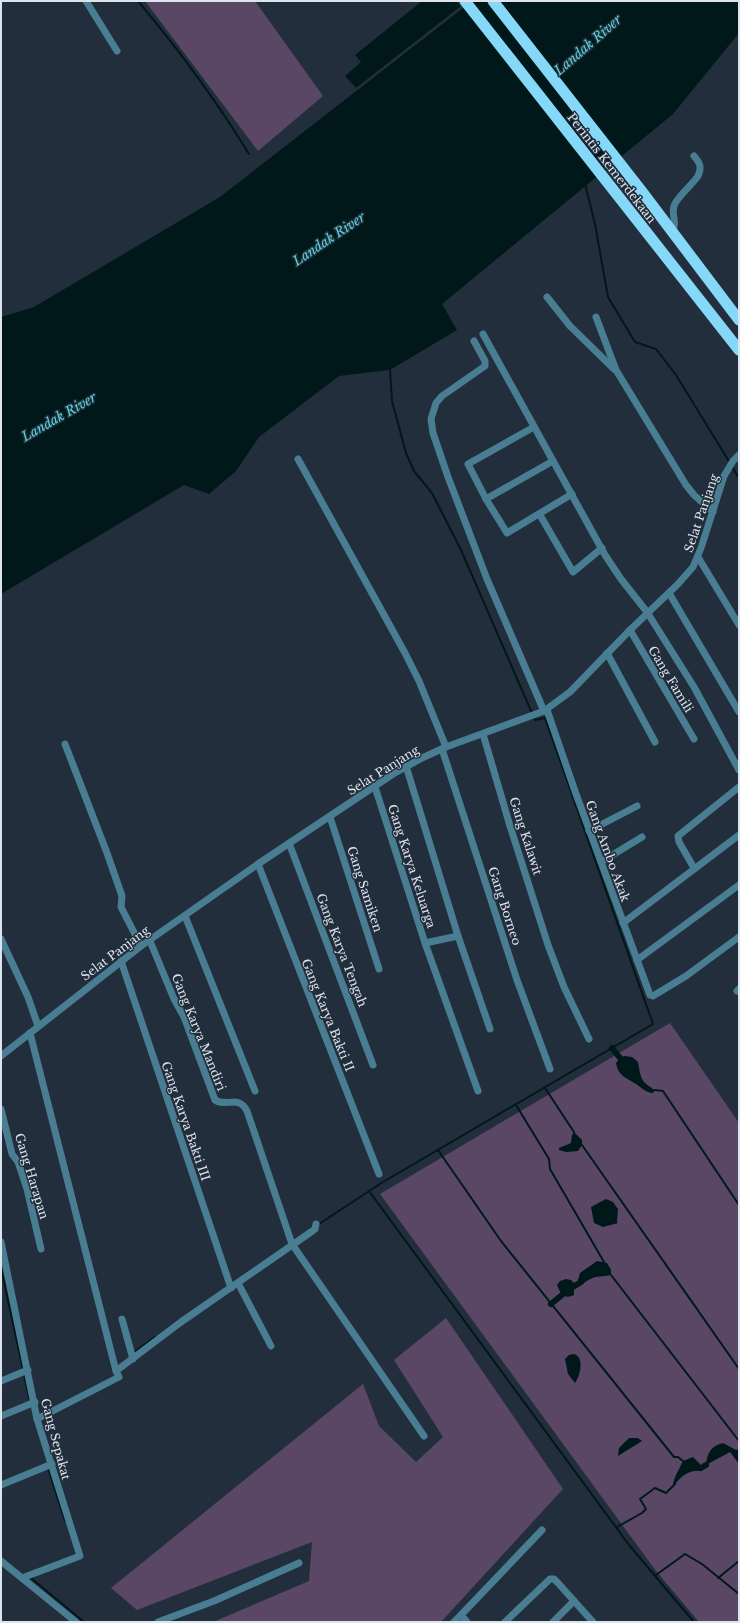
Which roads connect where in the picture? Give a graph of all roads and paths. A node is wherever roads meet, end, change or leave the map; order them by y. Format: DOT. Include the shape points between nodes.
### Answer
graph roads {
  1 [pos="86,1"];
  2 [pos="465,1"];
  3 [pos="493,1"];
  4 [pos="117,51"];
  5 [pos="694,156"];
  6 [pos="672,231"];
  7 [pos="688,253"];
  8 [pos="676,270"];
  9 [pos="547,297"];
  10 [pos="596,317"];
  11 [pos="739,320"];
  12 [pos="484,334"];
  13 [pos="474,341"];
  14 [pos="739,350"];
  15 [pos="616,370"];
  16 [pos="534,427"];
  17 [pos="739,454"];
  18 [pos="298,459"];
  19 [pos="553,461"];
  20 [pos="572,494"];
  21 [pos="486,499"];
  22 [pos="713,512"];
  23 [pos="540,515"];
  24 [pos="602,548"];
  25 [pos="698,557"];
  26 [pos="669,593"];
  27 [pos="647,612"];
  28 [pos="739,625"];
  29 [pos="630,630"];
  30 [pos="607,653"];
  31 [pos="546,710"];
  32 [pos="739,712"];
  33 [pos="483,734"];
  34 [pos="694,739"];
  35 [pos="655,742"];
  36 [pos="65,744"];
  37 [pos="444,748"];
  38 [pos="406,766"];
  39 [pos="739,770"];
  40 [pos="375,787"];
  41 [pos="739,787"];
  42 [pos="637,806"];
  43 [pos="330,817"];
  44 [pos="590,831"];
  45 [pos="739,835"];
  46 [pos="642,837"];
  47 [pos="289,843"];
  48 [pos="601,862"];
  49 [pos="258,864"];
  50 [pos="694,868"];
  51 [pos="739,885"];
  52 [pos="185,916"];
  53 [pos="623,923"];
  54 [pos="458,936"];
  55 [pos="739,937"];
  56 [pos="1,939"];
  57 [pos="150,941"];
  58 [pos="425,943"];
  59 [pos="142,946"];
  60 [pos="637,960"];
  61 [pos="121,962"];
  62 [pos="379,969"];
  63 [pos="38,1026"];
  64 [pos="490,1029"];
  65 [pos="30,1033"];
  66 [pos="589,1039"];
  67 [pos="1,1056"];
  68 [pos="373,1065"];
  69 [pos="550,1069"];
  70 [pos="255,1091"];
  71 [pos="478,1091"];
  72 [pos="1,1109"];
  73 [pos="379,1174"];
  74 [pos="316,1224"];
  75 [pos="1,1242"];
  76 [pos="292,1244"];
  77 [pos="41,1249"];
  78 [pos="4,1271"];
  79 [pos="232,1285"];
  80 [pos="122,1319"];
  81 [pos="271,1346"];
  82 [pos="132,1356"];
  83 [pos="116,1371"];
  84 [pos="24,1372"];
  85 [pos="1,1381"];
  86 [pos="32,1403"];
  87 [pos="1,1416"];
  88 [pos="37,1420"];
  89 [pos="424,1436"];
  90 [pos="49,1465"];
  91 [pos="1,1485"];
  92 [pos="542,1530"];
  93 [pos="1,1561"];
  94 [pos="299,1563"];
  95 [pos="22,1578"];
  96 [pos="574,1601"];
  97 [pos="460,1615"];
  98 [pos="76,1622"];
  99 [pos="158,1622"];
  100 [pos="454,1622"];
  101 [pos="467,1622"];
  102 [pos="505,1622"];
  103 [pos="553,1622"];
  104 [pos="593,1622"];
  1 -- 4 [label="street"];
  2 -- 8 [label="highway, Perintis Kemerdekaan"];
  3 -- 6 [label="highway"];
  5 -- 6 [label="street" via="700,164 700,172 674,206 675,224"];
  6 -- 7 [label="highway"];
  7 -- 8 [label="highway"];
  7 -- 11 [label="highway"];
  8 -- 14 [label="highway, Perintis Kemerdekaan"];
  9 -- 15 [label="street" via="570,326"];
  10 -- 15 [label="street"];
  12 -- 16 [label="street"];
  13 -- 31 [label="street, Gang Ambo Akak" via="482,354 485,366 436,403 431,418 433,433 487,578 522,662"];
  15 -- 22 [label="street" via="686,485"];
  16 -- 19 [label="street"];
  16 -- 21 [label="street" via="468,464"];
  17 -- 22 [label="street, Selat Panjang" via="724,476"];
  18 -- 37 [label="street, Gang Borneo" via="405,653 419,681"];
  19 -- 20 [label="street"];
  19 -- 21 [label="street"];
  20 -- 23 [label="street"];
  20 -- 24 [label="street"];
  21 -- 23 [label="street" via="507,533"];
  22 -- 25 [label="street, Selat Panjang"];
  23 -- 24 [label="street" via="573,572"];
  24 -- 27 [label="street" via="621,580"];
  25 -- 26 [label="street, Selat Panjang"];
  25 -- 28 [label="street"];
  26 -- 27 [label="street, Selat Panjang"];
  26 -- 32 [label="street"];
  27 -- 29 [label="street, Selat Panjang"];
  27 -- 39 [label="street" via="694,687"];
  29 -- 30 [label="street, Selat Panjang"];
  29 -- 34 [label="street, Gang Famili"];
  30 -- 31 [label="street, Selat Panjang" via="579,684"];
  30 -- 35 [label="street"];
  31 -- 33 [label="street, Selat Panjang"];
  31 -- 44 [label="street, Gang Ambo Akak"];
  33 -- 37 [label="street, Selat Panjang"];
  33 -- 66 [label="street, Gang Kalawit" via="548,945 564,987"];
  36 -- 59 [label="street" via="122,896 121,907"];
  37 -- 38 [label="street, Selat Panjang"];
  37 -- 69 [label="street, Gang Borneo" via="517,980"];
  38 -- 40 [label="street, Selat Panjang"];
  38 -- 54 [label="street, Gang Karya Keluarga"];
  40 -- 43 [label="street, Selat Panjang"];
  40 -- 58 [label="street, Gang Karya Keluarga"];
  41 -- 50 [label="street" via="678,836"];
  42 -- 44 [label="street"];
  43 -- 47 [label="street, Selat Panjang"];
  43 -- 62 [label="street, Gang Samiken"];
  44 -- 48 [label="street, Gang Ambo Akak"];
  45 -- 50 [label="street"];
  46 -- 48 [label="street"];
  47 -- 49 [label="street, Selat Panjang"];
  47 -- 68 [label="street, Gang Karya Tengah"];
  48 -- 53 [label="street, Gang Ambo Akak"];
  49 -- 52 [label="street, Selat Panjang"];
  49 -- 73 [label="street, Gang Karya Bakti II"];
  50 -- 53 [label="street"];
  51 -- 60 [label="street"];
  52 -- 57 [label="street, Selat Panjang"];
  52 -- 70 [label="street"];
  53 -- 60 [label="street, Gang Ambo Akak"];
  54 -- 58 [label="street, Gang Karya Keluarga"];
  54 -- 64 [label="street, Gang Karya Keluarga"];
  55 -- 60 [label="street, Gang Ambo Akak" via="686,976 653,996 649,993"];
  56 -- 63 [label="street" via="28,997"];
  57 -- 59 [label="street, Selat Panjang"];
  57 -- 76 [label="street, Gang Karya Mandiri" via="184,1017 215,1100 222,1103 239,1102 247,1111"];
  58 -- 71 [label="street"];
  59 -- 61 [label="street, Selat Panjang"];
  61 -- 63 [label="street, Selat Panjang"];
  61 -- 79 [label="street, Gang Karya Bakti III"];
  63 -- 65 [label="street, Selat Panjang"];
  65 -- 67 [label="street, Selat Panjang"];
  65 -- 83 [label="street"];
  72 -- 77 [label="street, Gang Harapan" via="12,1154 18,1162 27,1189"];
  74 -- 76 [label="street" via="313,1230"];
  75 -- 78 [label="street, Gang Sepakat"];
  76 -- 79 [label="street"];
  76 -- 89 [label="street"];
  78 -- 84 [label="street, Gang Sepakat"];
  79 -- 81 [label="street, Gang Karya Bakti III"];
  79 -- 82 [label="street"];
  80 -- 82 [label="street"];
  82 -- 83 [label="street"];
  83 -- 88 [label="street" via="119,1377"];
  84 -- 85 [label="street"];
  84 -- 86 [label="street, Gang Sepakat"];
  86 -- 87 [label="street"];
  86 -- 88 [label="street, Gang Sepakat"];
  88 -- 90 [label="street, Gang Sepakat"];
  90 -- 91 [label="street"];
  90 -- 95 [label="street, Gang Sepakat" via="80,1556"];
  92 -- 97 [label="street"];
  93 -- 95 [label="street"];
  94 -- 99 [label="street" via="214,1601"];
  95 -- 98 [label="street"];
  96 -- 102 [label="street" via="554,1579 550,1579"];
  96 -- 103 [label="street"];
  96 -- 104 [label="street"];
  97 -- 100 [label="street"];
  97 -- 101 [label="street"];
}
